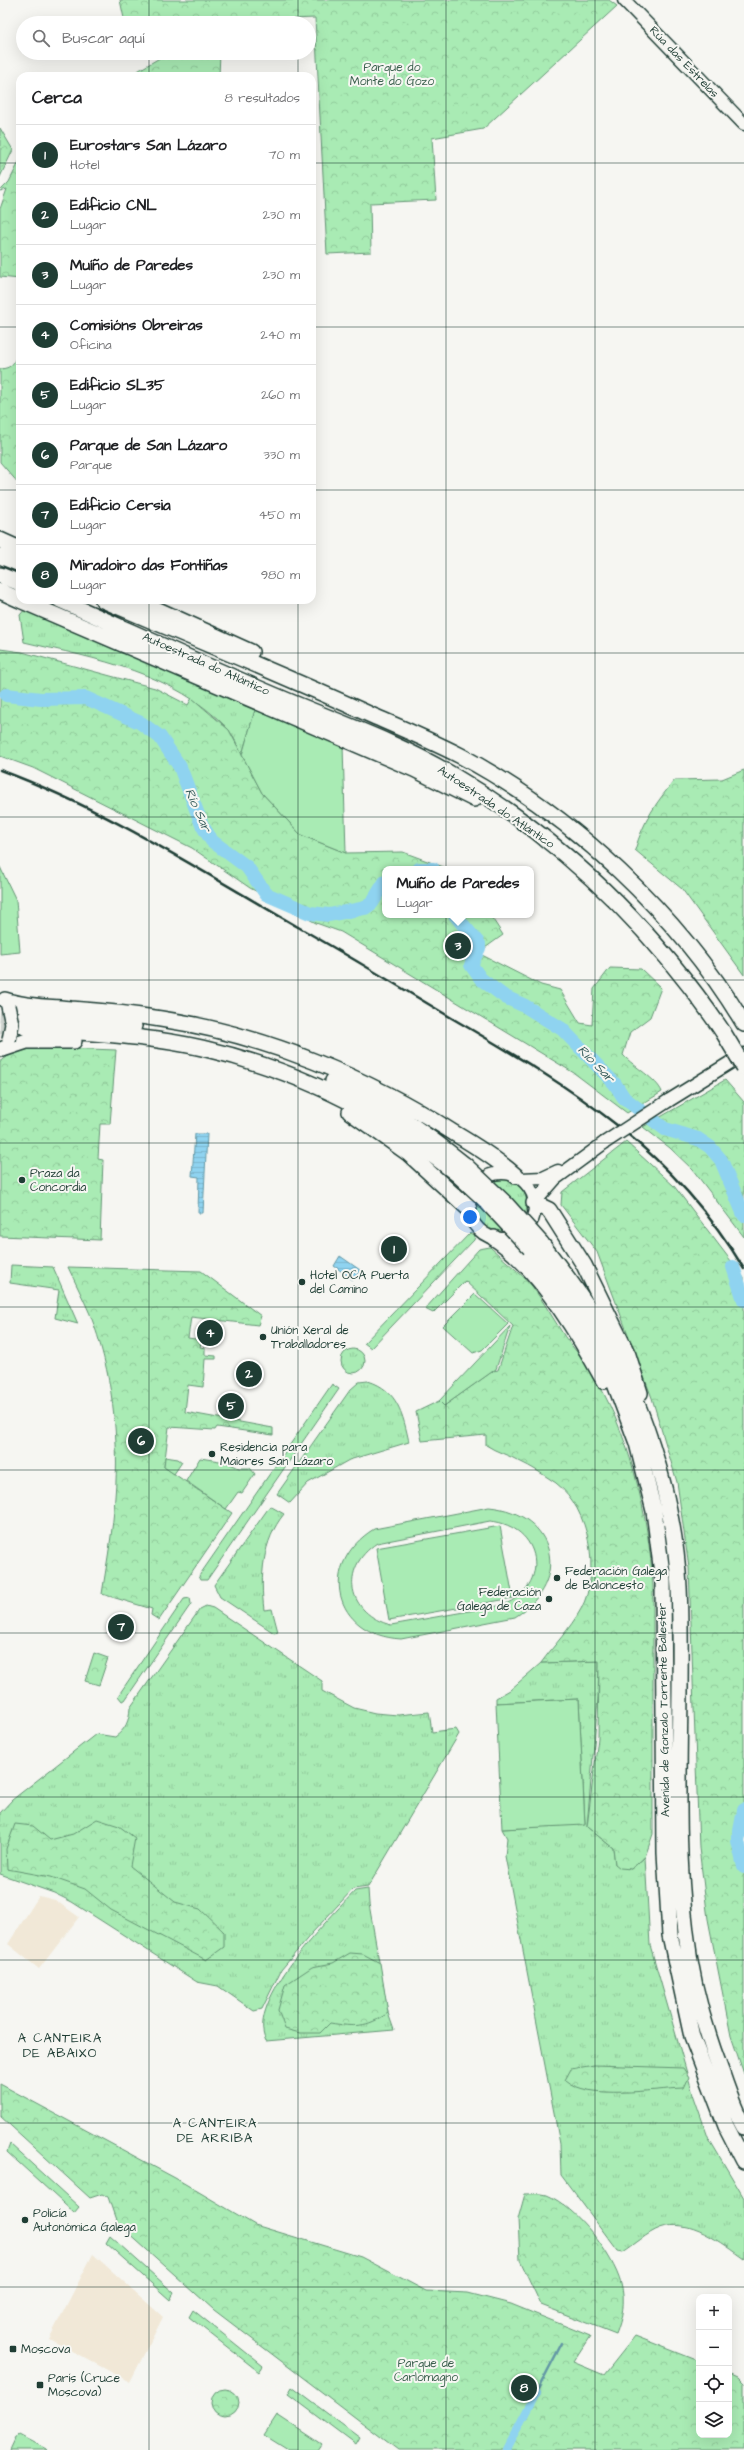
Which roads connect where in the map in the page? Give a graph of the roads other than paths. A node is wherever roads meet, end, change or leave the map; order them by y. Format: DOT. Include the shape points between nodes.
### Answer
graph roads {
  1 [pos="624,0"];
  2 [pos="744,124"];
  3 [pos="0,540"];
  4 [pos="16,547"];
  5 [pos="0,556"];
  6 [pos="16,562"];
  7 [pos="0,574"];
  8 [pos="16,581"];
  9 [pos="0,591"];
  10 [pos="16,598"];
  11 [pos="29,604"];
  12 [pos="69,604"];
  13 [pos="112,604"];
  14 [pos="145,604"];
  15 [pos="338,700"];
  16 [pos="528,825"];
  17 [pos="6,1003"];
  18 [pos="743,1021"];
  19 [pos="6,1044"];
  20 [pos="201,1048"];
  21 [pos="744,1054"];
  22 [pos="744,1067"];
  23 [pos="337,1072"];
  24 [pos="357,1091"];
  25 [pos="329,1092"];
  26 [pos="575,1163"];
  27 [pos="461,1170"];
  28 [pos="518,1178"];
  29 [pos="534,1203"];
  30 [pos="469,1208"];
  31 [pos="494,1238"];
  32 [pos="536,1245"];
  33 [pos="640,1412"];
  34 [pos="637,1443"];
  35 [pos="744,2127"];
  36 [pos="744,2160"];
  1 -- 2 [label="street, Rúa das Estrelas"];
  3 -- 4 [label="highway"];
  5 -- 6 [label="highway"];
  7 -- 8 [label="highway"];
  9 -- 10 [label="highway"];
  11 -- 16 [label="highway" via="414,769 485,805 513,823"];
  12 -- 16 [label="highway, Autoestrada do Atlántico" via="296,705 367,732 450,773"];
  13 -- 15 [label="highway, Autoestrada do Atlántico"];
  14 -- 15 [label="highway" via="325,686"];
  15 -- 18 [label="highway, Autoestrada do Atlántico" via="461,756 538,805 590,846 654,907 710,975"];
  16 -- 22 [label="highway, Autoestrada do Atlántico, bridge" via="591,876 634,918 690,984 724,1032"];
  17 -- 19 [label="main road, bridge" via="12,1024"];
  17 -- 23 [label="highway" via="99,1011 195,1025 232,1033 285,1050"];
  19 -- 20 [label="highway" via="48,1041 158,1048 193,1054"];
  20 -- 24 [label="highway, Avenida de Gonzalo Torrente Ballester" via="25,1022 115,1024 195,1035 280,1058"];
  20 -- 25 [label="highway, Avenida de Gonzalo Torrente Ballester" via="250,1061"];
  21 -- 26 [label="street, bridge"];
  23 -- 24 [label="highway"];
  23 -- 28 [label="highway" via="377,1089 436,1121 501,1162"];
  24 -- 27 [label="highway, Avenida de Gonzalo Torrente Ballester" via="436,1143"];
  25 -- 27 [label="highway, Avenida de Gonzalo Torrente Ballester" via="380,1118"];
  25 -- 30 [label="highway" via="338,1104 409,1154"];
  26 -- 28 [label="street" via="543,1178"];
  26 -- 29 [label="street" via="549,1184"];
  27 -- 32 [label="highway, Avenida de Gonzalo Torrente Ballester, bridge" via="506,1204"];
  28 -- 29 [label="street" via="531,1192"];
  28 -- 30 [label="street" via="506,1173 487,1176 473,1190"];
  29 -- 31 [label="street" via="531,1221 524,1230 515,1236"];
  29 -- 33 [label="highway" via="549,1210 584,1265 628,1355 640,1392"];
  30 -- 31 [label="street" via="474,1224"];
  31 -- 34 [label="highway" via="509,1249 529,1270 563,1313"];
  32 -- 33 [label="highway, Avenida de Gonzalo Torrente Ballester" via="572,1283 593,1314 613,1351"];
  32 -- 34 [label="highway, Avenida de Gonzalo Torrente Ballester" via="599,1350"];
  33 -- 35 [label="highway, Avenida de Gonzalo Torrente Ballester" via="661,1478 673,1535 679,1586 681,1849 686,1932 706,2030"];
  34 -- 36 [label="highway, Avenida de Gonzalo Torrente Ballester" via="654,1511 663,1581 665,1853 670,1935 692,2037 726,2126"];
}
